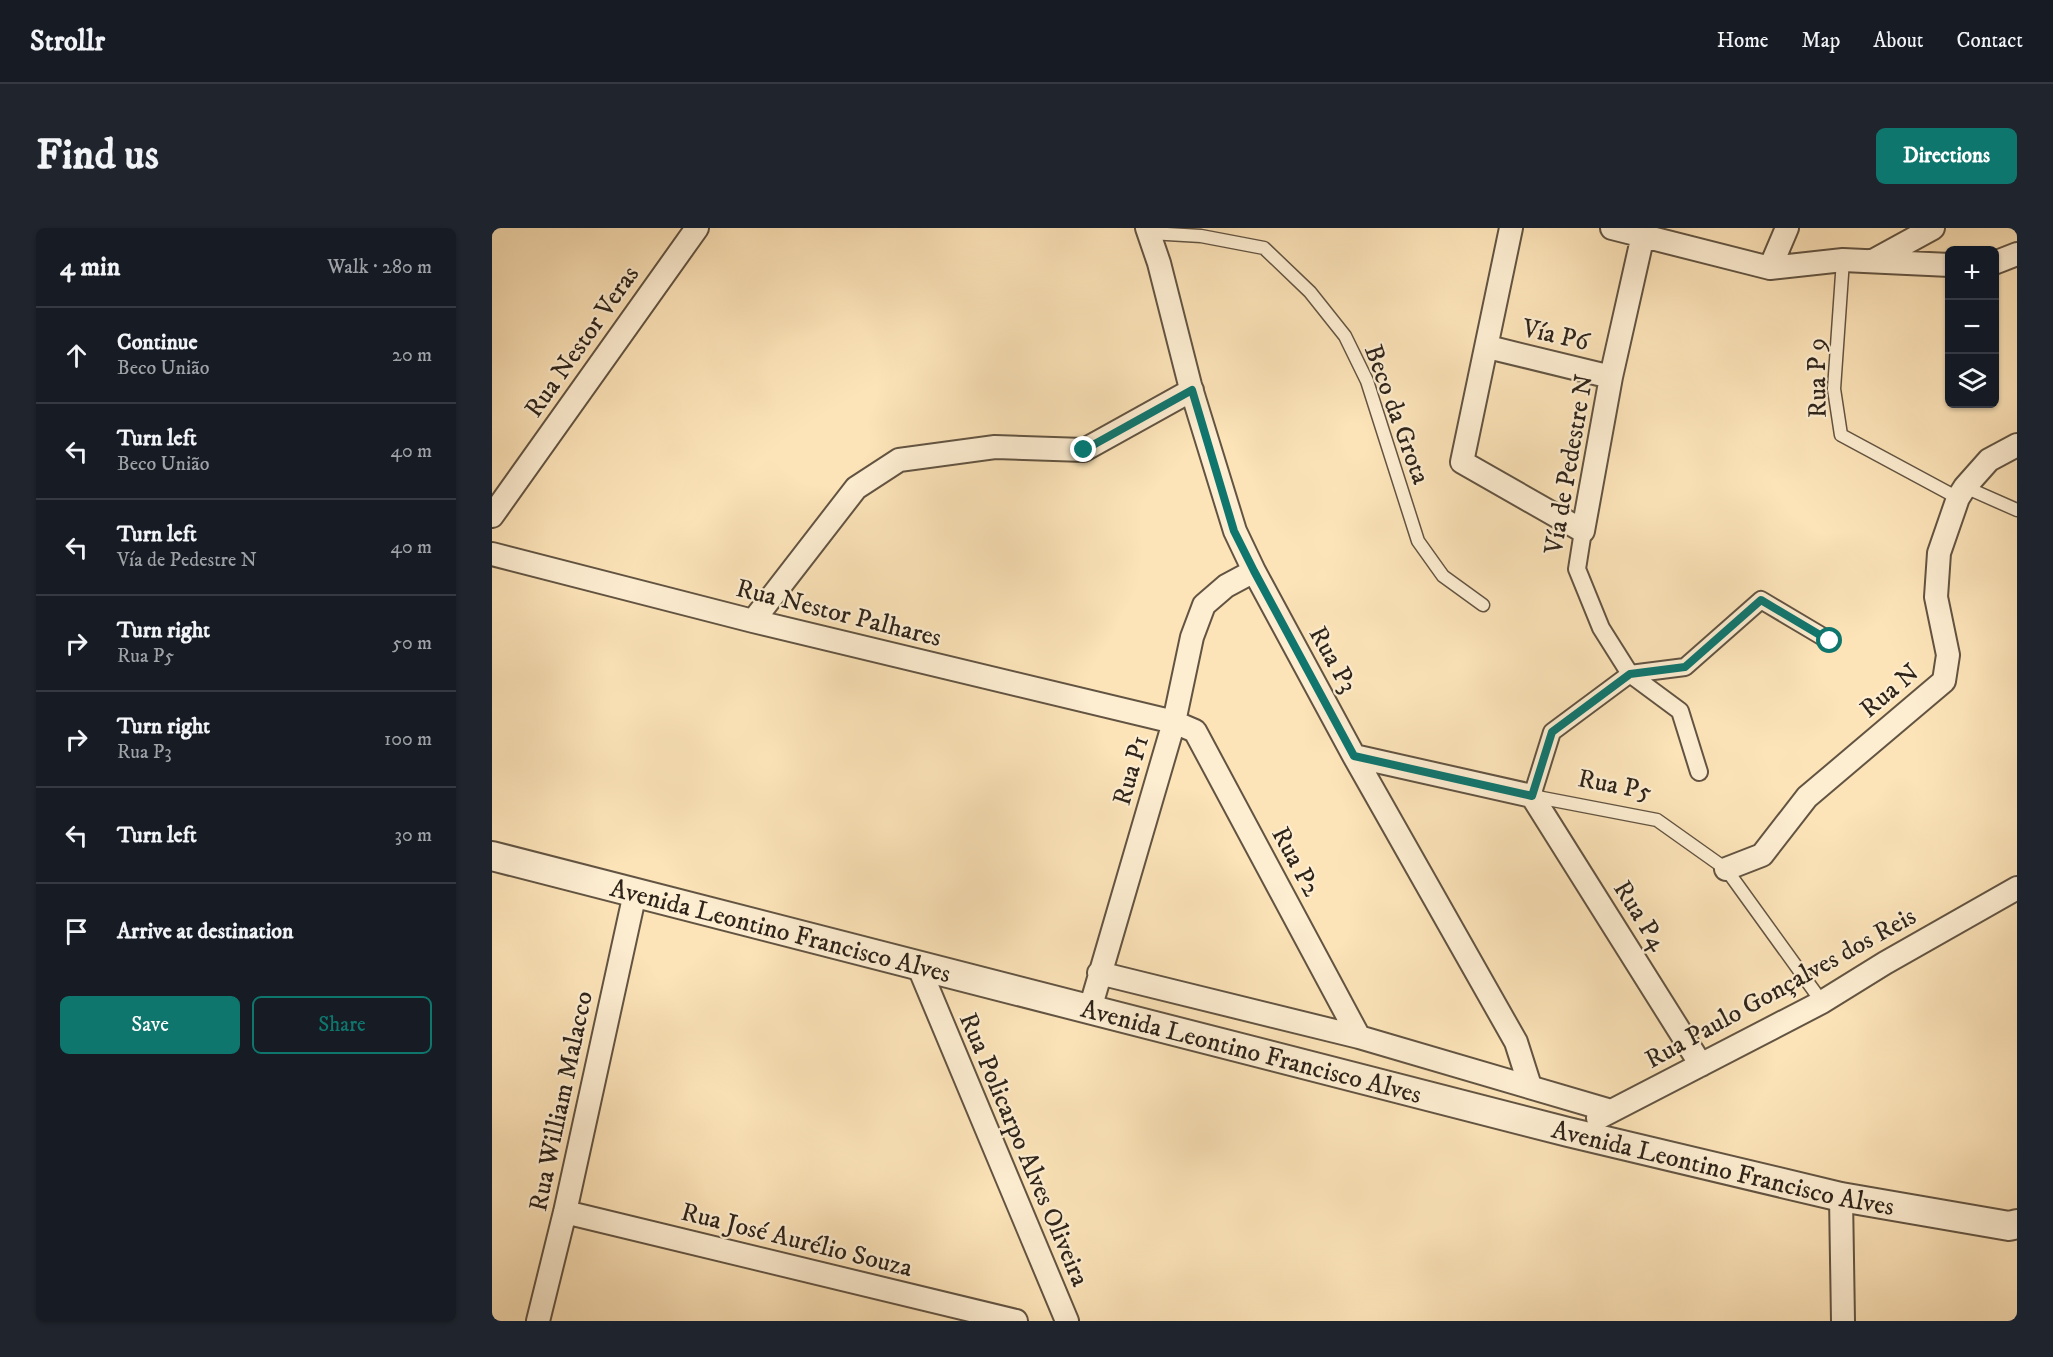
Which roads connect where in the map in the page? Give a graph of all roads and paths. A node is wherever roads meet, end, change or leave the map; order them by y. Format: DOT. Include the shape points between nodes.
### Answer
graph roads {
  1 [pos="697,228"];
  2 [pos="1511,228"];
  3 [pos="1612,228"];
  4 [pos="1787,228"];
  5 [pos="1934,228"];
  6 [pos="1144,230"];
  7 [pos="1642,235"];
  8 [pos="2017,254"];
  9 [pos="1842,260"];
  10 [pos="1999,261"];
  11 [pos="1872,262"];
  12 [pos="1945,265"];
  13 [pos="1770,268"];
  14 [pos="1488,347"];
  15 [pos="1611,377"];
  16 [pos="1192,390"];
  17 [pos="2017,445"];
  18 [pos="1961,492"];
  19 [pos="2017,510"];
  20 [pos="492,516"];
  21 [pos="1583,531"];
  22 [pos="492,554"];
  23 [pos="1254,571"];
  24 [pos="1483,605"];
  25 [pos="753,621"];
  26 [pos="1830,641"];
  27 [pos="1630,674"];
  28 [pos="1174,722"];
  29 [pos="1354,756"];
  30 [pos="1699,772"];
  31 [pos="1532,796"];
  32 [pos="492,856"];
  33 [pos="1726,869"];
  34 [pos="2017,888"];
  35 [pos="635,893"];
  36 [pos="918,965"];
  37 [pos="1099,973"];
  38 [pos="1822,1002"];
  39 [pos="1090,1009"];
  40 [pos="1359,1037"];
  41 [pos="1701,1065"];
  42 [pos="1530,1086"];
  43 [pos="1611,1111"];
  44 [pos="1569,1132"];
  45 [pos="1841,1197"];
  46 [pos="565,1212"];
  47 [pos="2017,1224"];
  48 [pos="538,1321"];
  49 [pos="1016,1321"];
  50 [pos="1067,1321"];
  51 [pos="1843,1321"];
  1 -- 20 [label="street, Rua Nestor Veras"];
  2 -- 14 [label="street"];
  3 -- 7 [label="street"];
  4 -- 13 [label="street"];
  5 -- 11 [label="street"];
  6 -- 16 [label="street, Rua P3"];
  6 -- 24 [label="lane, Beco da Grota" via="1264,248 1310,292 1345,336 1367,381 1418,541 1443,576"];
  7 -- 13 [label="street"];
  7 -- 15 [label="street, Vía de Pedestre N"];
  8 -- 10 [label="street"];
  9 -- 11 [label="street"];
  9 -- 13 [label="street"];
  9 -- 18 [label="lane, Rua P 9" via="1834,389 1841,435"];
  11 -- 12 [label="street"];
  14 -- 15 [label="street, Vía P6"];
  14 -- 21 [label="street" via="1462,462"];
  15 -- 21 [label="street, Vía de Pedestre N"];
  16 -- 23 [label="street, Rua P3" via="1234,531"];
  16 -- 25 [label="street" via="1084,450 995,447 899,460 856,488"];
  17 -- 18 [label="street, Rua N" via="1989,460"];
  18 -- 19 [label="lane, Rua P 9"];
  18 -- 33 [label="street, Rua N" via="1939,554 1936,597 1948,655 1944,681 1807,797 1762,855"];
  21 -- 27 [label="street, Vía de Pedestre N" via="1577,569 1601,628"];
  22 -- 25 [label="street, Rua Nestor Palhares"];
  23 -- 28 [label="street, Rua P1" via="1226,586 1204,605 1192,637"];
  23 -- 29 [label="street, Rua P3"];
  25 -- 28 [label="street, Rua Nestor Palhares"];
  26 -- 27 [label="street" via="1761,600 1685,667"];
  27 -- 30 [label="street" via="1680,711"];
  27 -- 31 [label="street" via="1552,732"];
  28 -- 37 [label="street, Rua P1"];
  28 -- 40 [label="street, Rua P2" via="1195,731"];
  29 -- 31 [label="street, Rua P5"];
  29 -- 42 [label="street, Rua P3" via="1516,1042"];
  31 -- 33 [label="lane, Rua P5" via="1657,820"];
  31 -- 41 [label="street, Rua P4"];
  32 -- 35 [label="street, Avenida Leontino Francisco Alves"];
  33 -- 38 [label="lane, Rua P5"];
  34 -- 38 [label="street, Rua Paulo Gonçalves dos Reis"];
  35 -- 36 [label="street, Avenida Leontino Francisco Alves"];
  35 -- 46 [label="street, Rua William Malacco"];
  36 -- 39 [label="street, Avenida Leontino Francisco Alves"];
  36 -- 50 [label="street, Rua Policarpo Alves Oliveira"];
  37 -- 39 [label="street, Rua P1"];
  37 -- 40 [label="street, Avenida Leontino Francisco Alves"];
  38 -- 41 [label="street, Rua Paulo Gonçalves dos Reis"];
  39 -- 44 [label="street, Avenida Leontino Francisco Alves"];
  40 -- 42 [label="street, Avenida Leontino Francisco Alves"];
  41 -- 43 [label="street, Rua Paulo Gonçalves dos Reis"];
  42 -- 43 [label="street, Avenida Leontino Francisco Alves"];
  43 -- 44 [label="street, Rua Paulo Gonçalves dos Reis"];
  44 -- 45 [label="street, Avenida Leontino Francisco Alves"];
  45 -- 47 [label="street, Avenida Leontino Francisco Alves" via="2009,1226"];
  45 -- 51 [label="street"];
  46 -- 48 [label="street, Rua William Malacco"];
  46 -- 49 [label="street, Rua José Aurélio Souza"];
}
